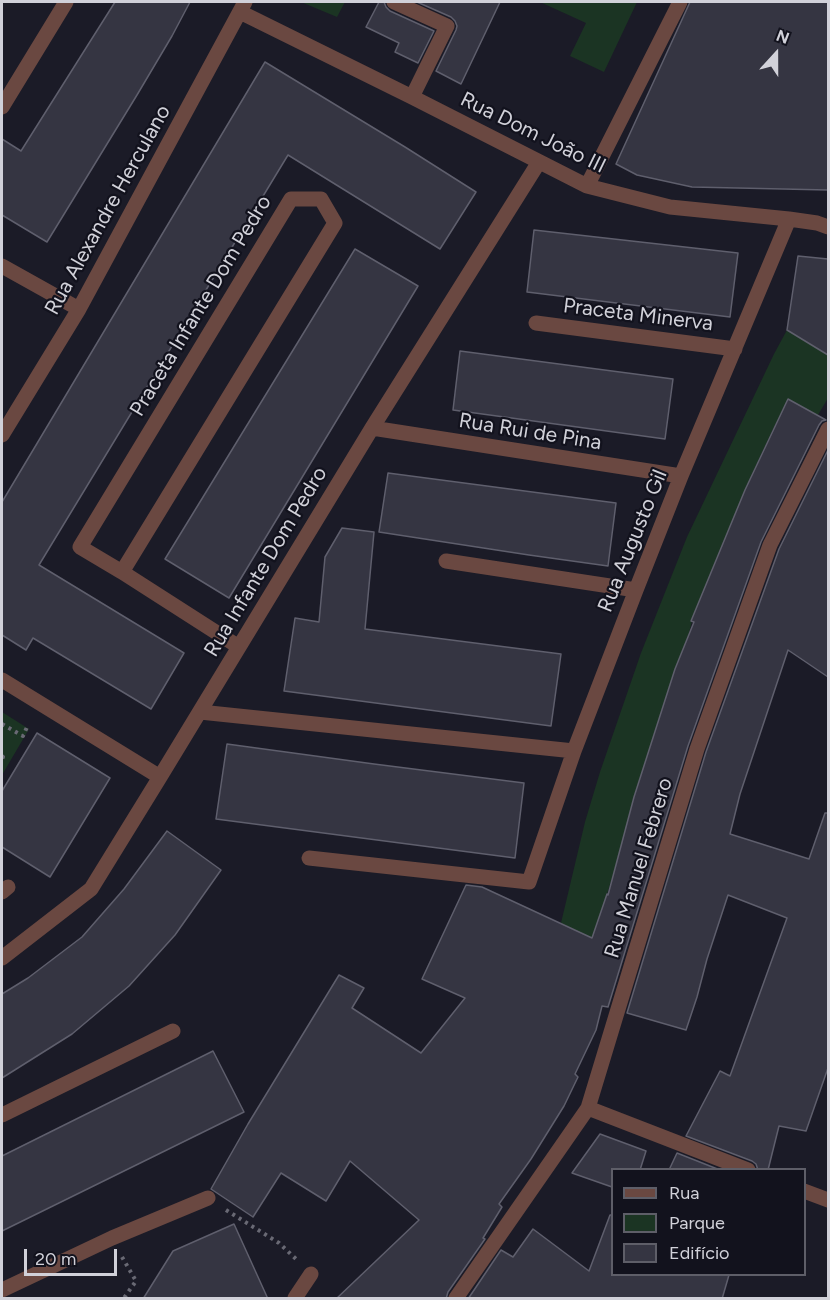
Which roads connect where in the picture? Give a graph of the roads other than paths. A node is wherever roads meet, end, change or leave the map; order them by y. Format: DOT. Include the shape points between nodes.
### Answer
graph roads {
  1 [pos="66,2"];
  2 [pos="394,2"];
  3 [pos="680,2"];
  4 [pos="242,7"];
  5 [pos="412,97"];
  6 [pos="2,107"];
  7 [pos="539,162"];
  8 [pos="587,186"];
  9 [pos="789,219"];
  10 [pos="828,227"];
  11 [pos="2,266"];
  12 [pos="79,309"];
  13 [pos="536,323"];
  14 [pos="735,349"];
  15 [pos="372,428"];
  16 [pos="828,429"];
  17 [pos="2,435"];
  18 [pos="681,476"];
  19 [pos="446,561"];
  20 [pos="122,572"];
  21 [pos="636,590"];
  22 [pos="239,647"];
  23 [pos="2,680"];
  24 [pos="200,712"];
  25 [pos="574,751"];
  26 [pos="160,777"];
  27 [pos="309,858"];
  28 [pos="2,958"];
  29 [pos="173,1031"];
  30 [pos="588,1108"];
  31 [pos="2,1114"];
  32 [pos="743,1168"];
  33 [pos="806,1192"];
  34 [pos="208,1198"];
  35 [pos="828,1200"];
  36 [pos="311,1274"];
  37 [pos="2,1290"];
  38 [pos="295,1299"];
  39 [pos="456,1299"];
  1 -- 6 [label="street"];
  2 -- 5 [label="street" via="447,26"];
  3 -- 8 [label="street"];
  4 -- 5 [label="street, Rua Dom João III"];
  4 -- 12 [label="street, Rua Alexandre Herculano"];
  5 -- 7 [label="street, Rua Dom João III"];
  7 -- 8 [label="street, Rua Dom João III"];
  7 -- 15 [label="street, Rua Infante Dom Pedro"];
  8 -- 9 [label="street, Rua Dom João III" via="670,207"];
  9 -- 10 [label="street, Rua Dom João III"];
  9 -- 14 [label="street, Rua Augusto Gil"];
  11 -- 12 [label="street"];
  12 -- 17 [label="street, Rua Alexandre Herculano"];
  13 -- 14 [label="street, Praceta Minerva"];
  14 -- 18 [label="street, Rua Augusto Gil"];
  15 -- 18 [label="street, Rua Rui de Pina"];
  15 -- 22 [label="street, Rua Infante Dom Pedro"];
  16 -- 30 [label="street, Rua Manuel Febrero" via="770,545 697,749"];
  18 -- 21 [label="street, Rua Augusto Gil"];
  19 -- 21 [label="street"];
  20 -- 20 [label="street, Praceta Infante Dom Pedro" via="335,223 321,199 291,199 80,547"];
  20 -- 22 [label="street, Praceta Infante Dom Pedro"];
  21 -- 25 [label="street, Rua Augusto Gil"];
  22 -- 24 [label="street, Rua Infante Dom Pedro"];
  23 -- 26 [label="street"];
  24 -- 25 [label="street"];
  24 -- 26 [label="street, Rua Infante Dom Pedro"];
  25 -- 27 [label="street, Rua Augusto Gil" via="529,882"];
  26 -- 28 [label="street, Rua Infante Dom Pedro" via="91,889"];
  29 -- 31 [label="street"];
  30 -- 32 [label="street"];
  30 -- 39 [label="street, Rua Manuel Febrero"];
  33 -- 35 [label="street"];
  34 -- 37 [label="street"];
  36 -- 38 [label="street"];
}
